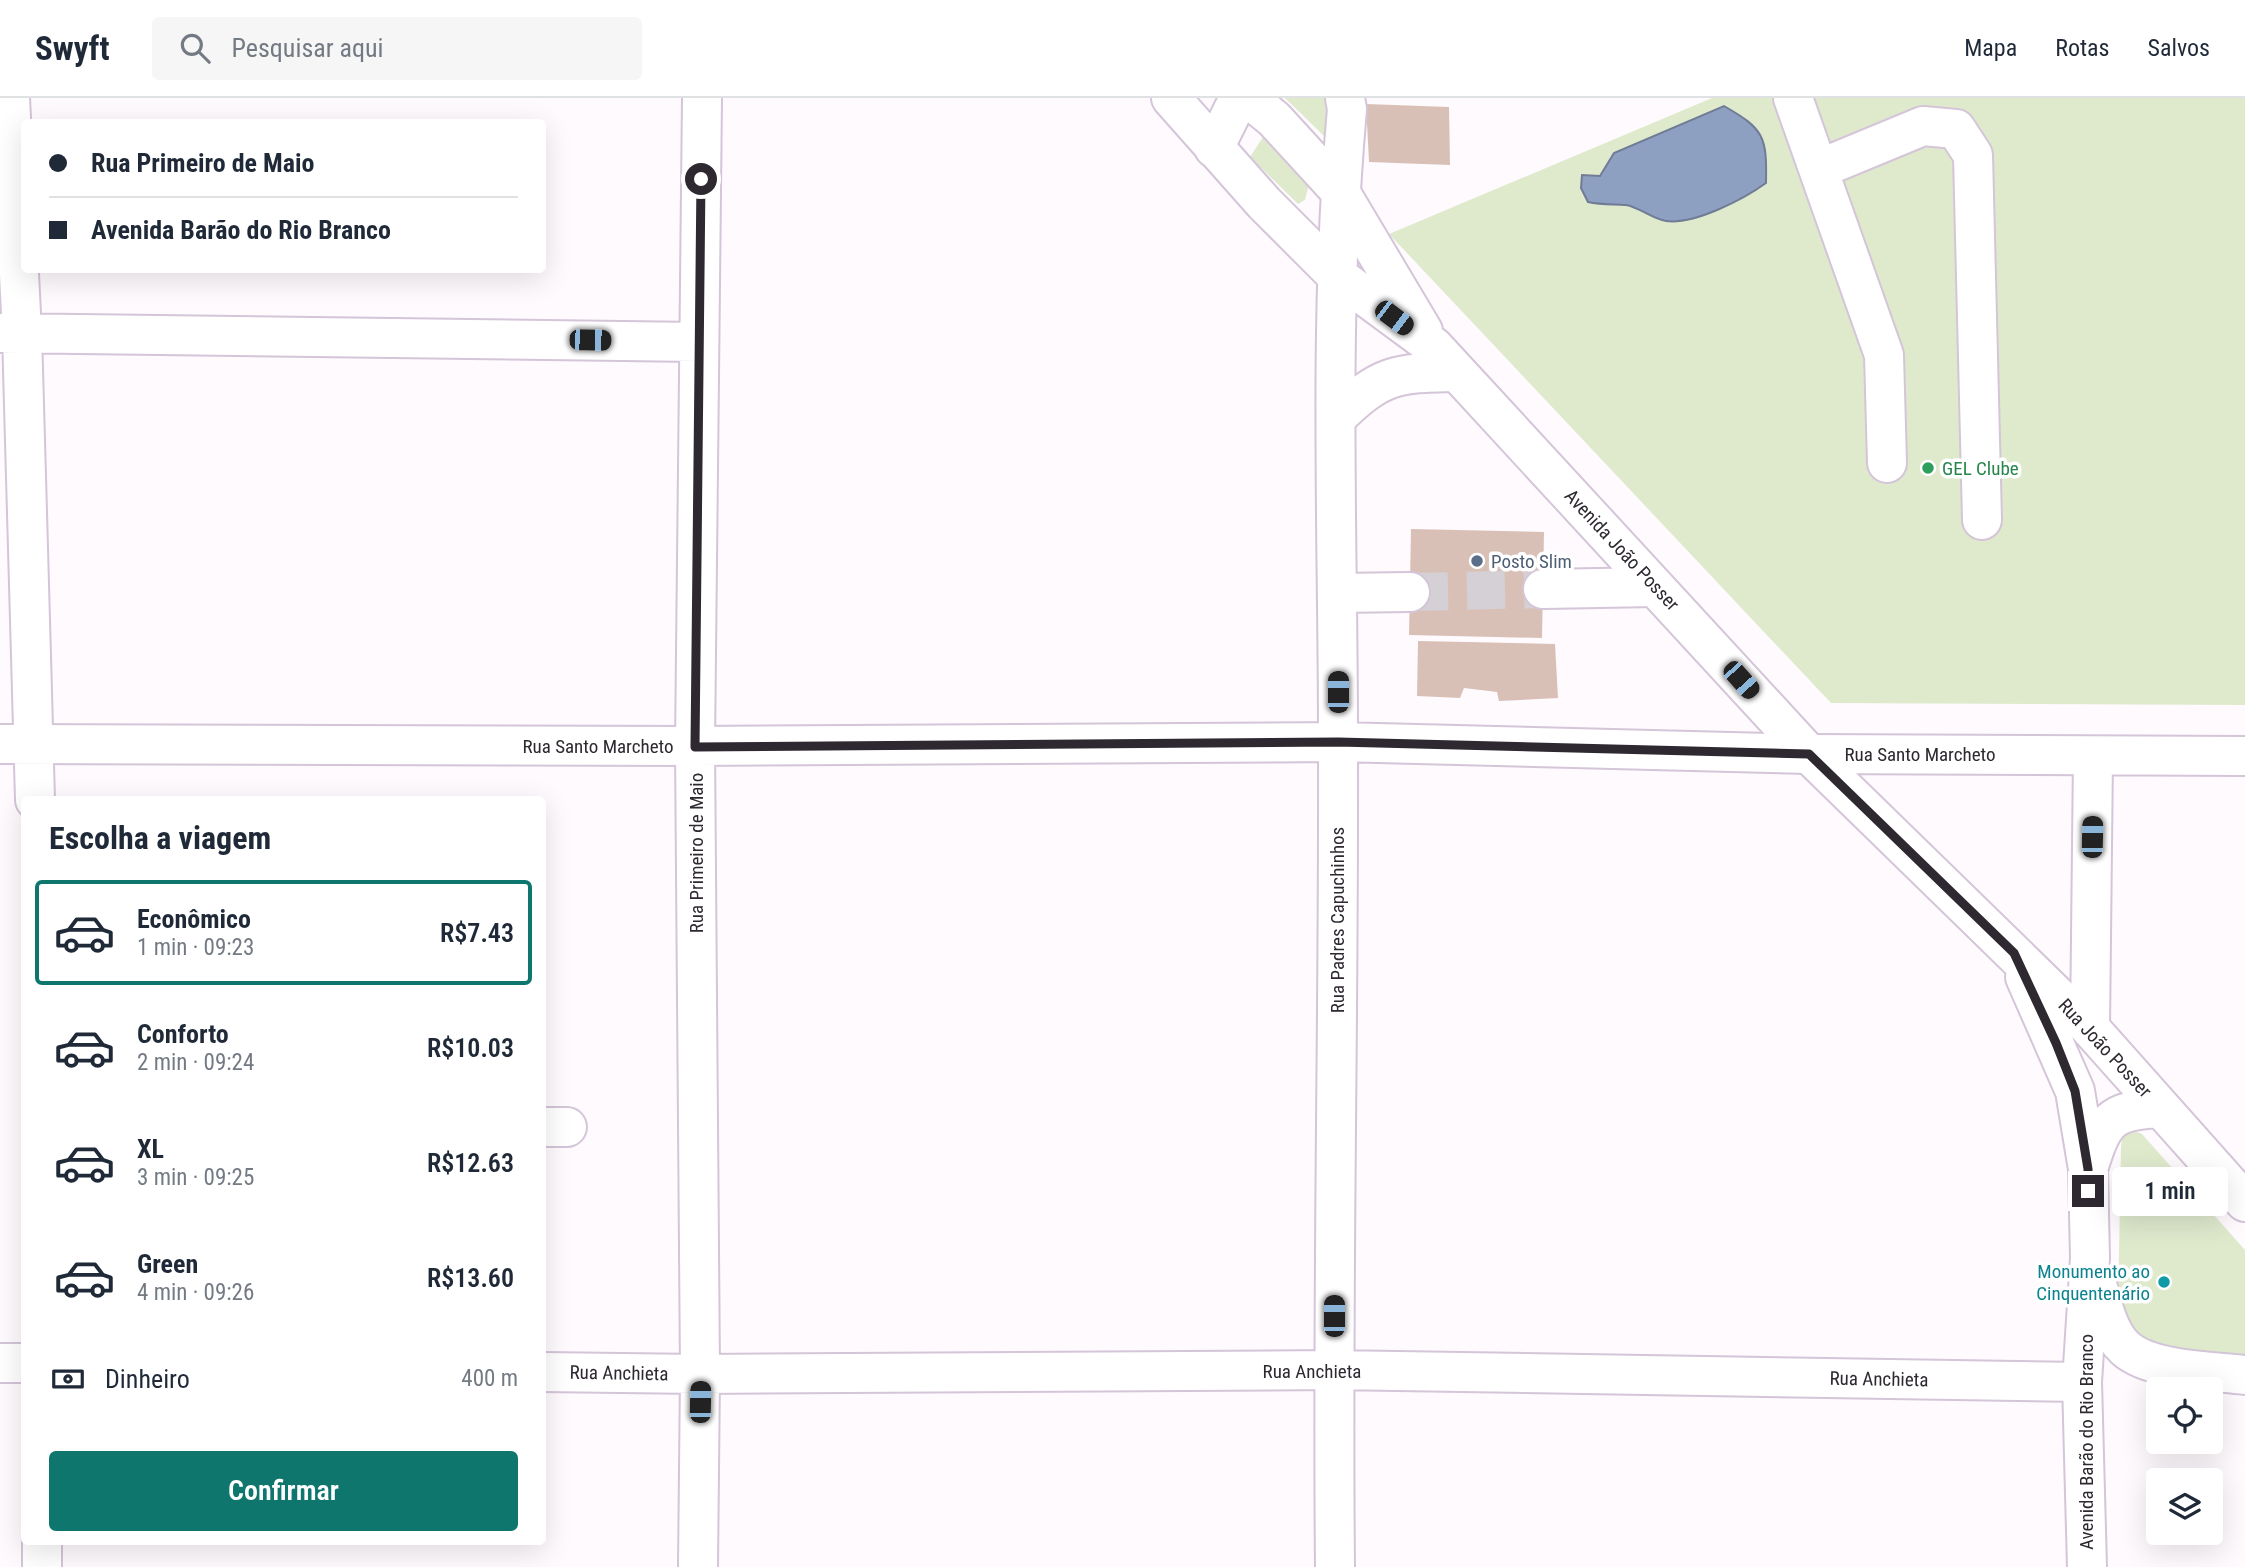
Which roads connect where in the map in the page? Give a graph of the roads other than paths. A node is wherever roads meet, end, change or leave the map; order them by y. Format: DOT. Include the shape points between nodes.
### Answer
graph roads {
  1 [pos="10,98"];
  2 [pos="702,98"];
  3 [pos="1171,98"];
  4 [pos="1239,98"];
  5 [pos="1248,98"];
  6 [pos="1345,98"];
  7 [pos="1793,98"];
  8 [pos="1214,148"];
  9 [pos="1819,169"];
  10 [pos="1339,190"];
  11 [pos="1335,274"];
  12 [pos="11,333"];
  13 [pos="698,342"];
  14 [pos="1445,360"];
  15 [pos="1336,418"];
  16 [pos="1887,463"];
  17 [pos="1982,520"];
  18 [pos="1656,587"];
  19 [pos="1543,589"];
  20 [pos="1410,592"];
  21 [pos="1337,593"];
  22 [pos="1338,742"];
  23 [pos="18,745"];
  24 [pos="695,747"];
  25 [pos="1809,754"];
  26 [pos="2092,756"];
  27 [pos="2245,756"];
  28 [pos="34,796"];
  29 [pos="2014,953"];
  30 [pos="2090,1028"];
  31 [pos="2161,1108"];
  32 [pos="2088,1169"];
  33 [pos="2245,1202"];
  34 [pos="2090,1258"];
  35 [pos="0,1363"];
  36 [pos="21,1363"];
  37 [pos="1333,1370"];
  38 [pos="546,1372"];
  39 [pos="700,1374"];
  40 [pos="2245,1376"];
  41 [pos="2082,1382"];
  42 [pos="41,1545"];
  43 [pos="42,1567"];
  44 [pos="698,1567"];
  45 [pos="1335,1567"];
  46 [pos="2087,1567"];
  1 -- 12 [label="street"];
  2 -- 13 [label="street, Rua Primeiro de Maio"];
  3 -- 8 [label="street, Avenida João Posser"];
  4 -- 8 [label="street"];
  5 -- 10 [label="street, Avenida João Posser" via="1274,119"];
  6 -- 10 [label="street, Rua Padres Capuchinhos"];
  7 -- 9 [label="street"];
  8 -- 11 [label="street, Avenida João Posser"];
  9 -- 16 [label="street" via="1884,355"];
  9 -- 17 [label="street" via="1923,126 1956,129 1973,155"];
  10 -- 11 [label="street, Rua Padres Capuchinhos"];
  10 -- 14 [label="street, Avenida João Posser"];
  11 -- 14 [label="street, Avenida João Posser"];
  11 -- 15 [label="street, Rua Padres Capuchinhos"];
  12 -- 13 [label="street"];
  12 -- 23 [label="street"];
  13 -- 24 [label="street, Rua Primeiro de Maio"];
  14 -- 15 [label="street" via="1366,388"];
  14 -- 18 [label="street, Avenida João Posser"];
  15 -- 21 [label="street, Rua Padres Capuchinhos"];
  18 -- 19 [label="street"];
  18 -- 25 [label="street, Avenida João Posser"];
  20 -- 21 [label="street"];
  21 -- 22 [label="street, Rua Padres Capuchinhos"];
  22 -- 24 [label="street, Rua Santo Marcheto"];
  22 -- 25 [label="street, Rua Santo Marcheto"];
  22 -- 37 [label="street, Rua Padres Capuchinhos"];
  23 -- 24 [label="street, Rua Santo Marcheto"];
  23 -- 28 [label="street"];
  24 -- 39 [label="street, Rua Primeiro de Maio"];
  25 -- 26 [label="street, Rua Santo Marcheto"];
  25 -- 29 [label="street, Rua João Posser"];
  26 -- 27 [label="street, Rua Santo Marcheto"];
  26 -- 30 [label="street"];
  29 -- 30 [label="street, Rua João Posser"];
  29 -- 32 [label="street, Avenida Barão do Rio Branco" via="2075,1091"];
  30 -- 31 [label="street, Rua João Posser"];
  31 -- 32 [label="street" via="2131,1109 2112,1117 2099,1134"];
  31 -- 33 [label="street, Rua João Posser"];
  32 -- 34 [label="street, Avenida Barão do Rio Branco"];
  34 -- 40 [label="street" via="2105,1312 2123,1347 2156,1363"];
  34 -- 41 [label="street, Avenida Barão do Rio Branco"];
  35 -- 36 [label="street"];
  37 -- 39 [label="street, Rua Anchieta"];
  37 -- 41 [label="street, Rua Anchieta"];
  37 -- 45 [label="street, Rua Padres Capuchinhos"];
  38 -- 39 [label="street, Rua Anchieta"];
  39 -- 44 [label="street, Rua Primeiro de Maio"];
  41 -- 46 [label="street, Avenida Barão do Rio Branco"];
  42 -- 43 [label="street"];
}
